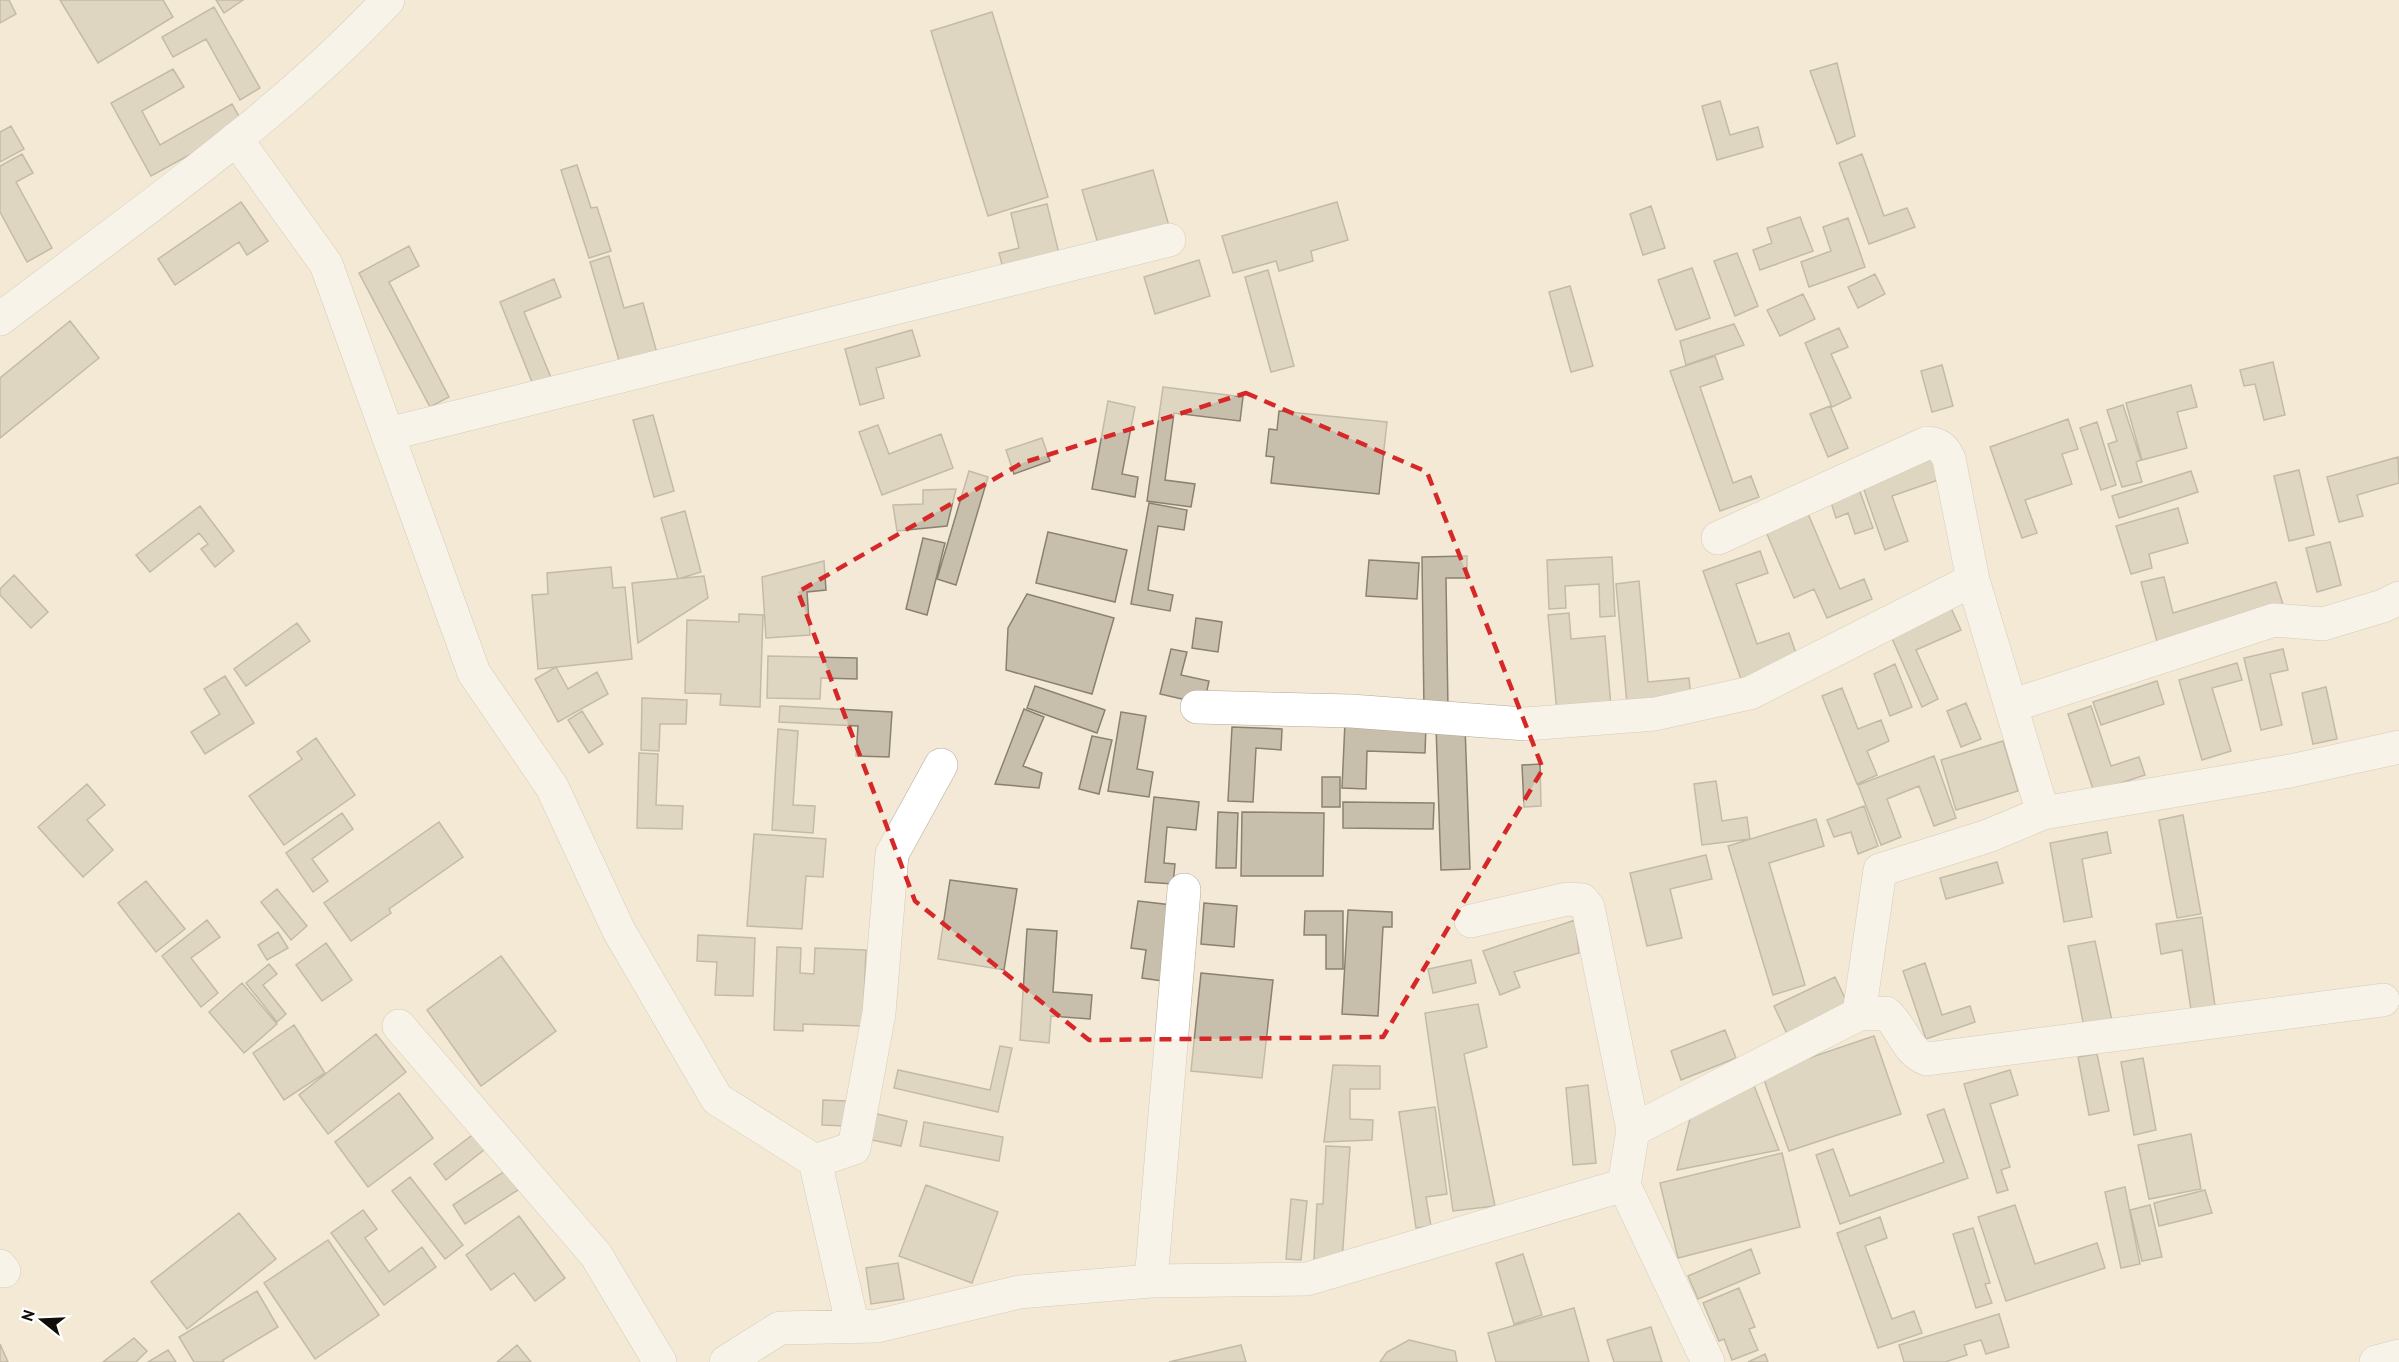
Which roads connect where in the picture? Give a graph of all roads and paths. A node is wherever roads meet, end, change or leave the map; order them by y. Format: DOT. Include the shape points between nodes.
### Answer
graph roads {
  1 [pos="388,0"];
  2 [pos="236,139"];
  3 [pos="1169,240"];
  4 [pos="0,319"];
  5 [pos="388,434"];
  6 [pos="1718,538"];
  7 [pos="1974,580"];
  8 [pos="2399,598"];
  9 [pos="2011,706"];
  10 [pos="1197,707"];
  11 [pos="2399,747"];
  12 [pos="941,765"];
  13 [pos="2043,813"];
  14 [pos="1184,890"];
  15 [pos="1471,921"];
  16 [pos="2383,1000"];
  17 [pos="1859,1014"];
  18 [pos="399,1026"];
  19 [pos="1633,1130"];
  20 [pos="815,1161"];
  21 [pos="1624,1185"];
  22 [pos="1152,1281"];
  23 [pos="853,1327"];
  24 [pos="2399,1356"];
  25 [pos="660,1362"];
  26 [pos="726,1362"];
  27 [pos="1708,1362"];
  28 [pos="2376,1362"];
  1 -- 2 [label="street" via="354,36"];
  2 -- 4 [label="street"];
  2 -- 5 [label="street" via="326,264"];
  3 -- 5 [label="street"];
  5 -- 20 [label="street" via="474,673 552,787 619,932 717,1099"];
  6 -- 7 [label="street" via="1927,443 1936,444 1949,459"];
  7 -- 9 [label="street"];
  7 -- 10 [label="street" via="1750,693 1655,714 1526,724 1351,711"];
  8 -- 9 [label="street" via="2323,624 2274,620"];
  9 -- 13 [label="street"];
  11 -- 13 [label="street" via="2290,771"];
  12 -- 20 [label="street" via="892,854 879,1013 854,1148"];
  13 -- 17 [label="street" via="1988,836 1880,870"];
  14 -- 22 [label="street"];
  15 -- 19 [label="street" via="1567,899 1582,900 1588,907"];
  16 -- 17 [label="street" via="1927,1059 1912,1050 1894,1019 1886,1013"];
  17 -- 19 [label="street"];
  18 -- 25 [label="street" via="596,1254"];
  19 -- 21 [label="street"];
  20 -- 23 [label="street"];
  21 -- 22 [label="street" via="1307,1279"];
  21 -- 27 [label="street"];
  22 -- 23 [label="street" via="1019,1292 877,1326"];
  23 -- 26 [label="street" via="780,1328"];
  24 -- 28 [label="street"];
}
